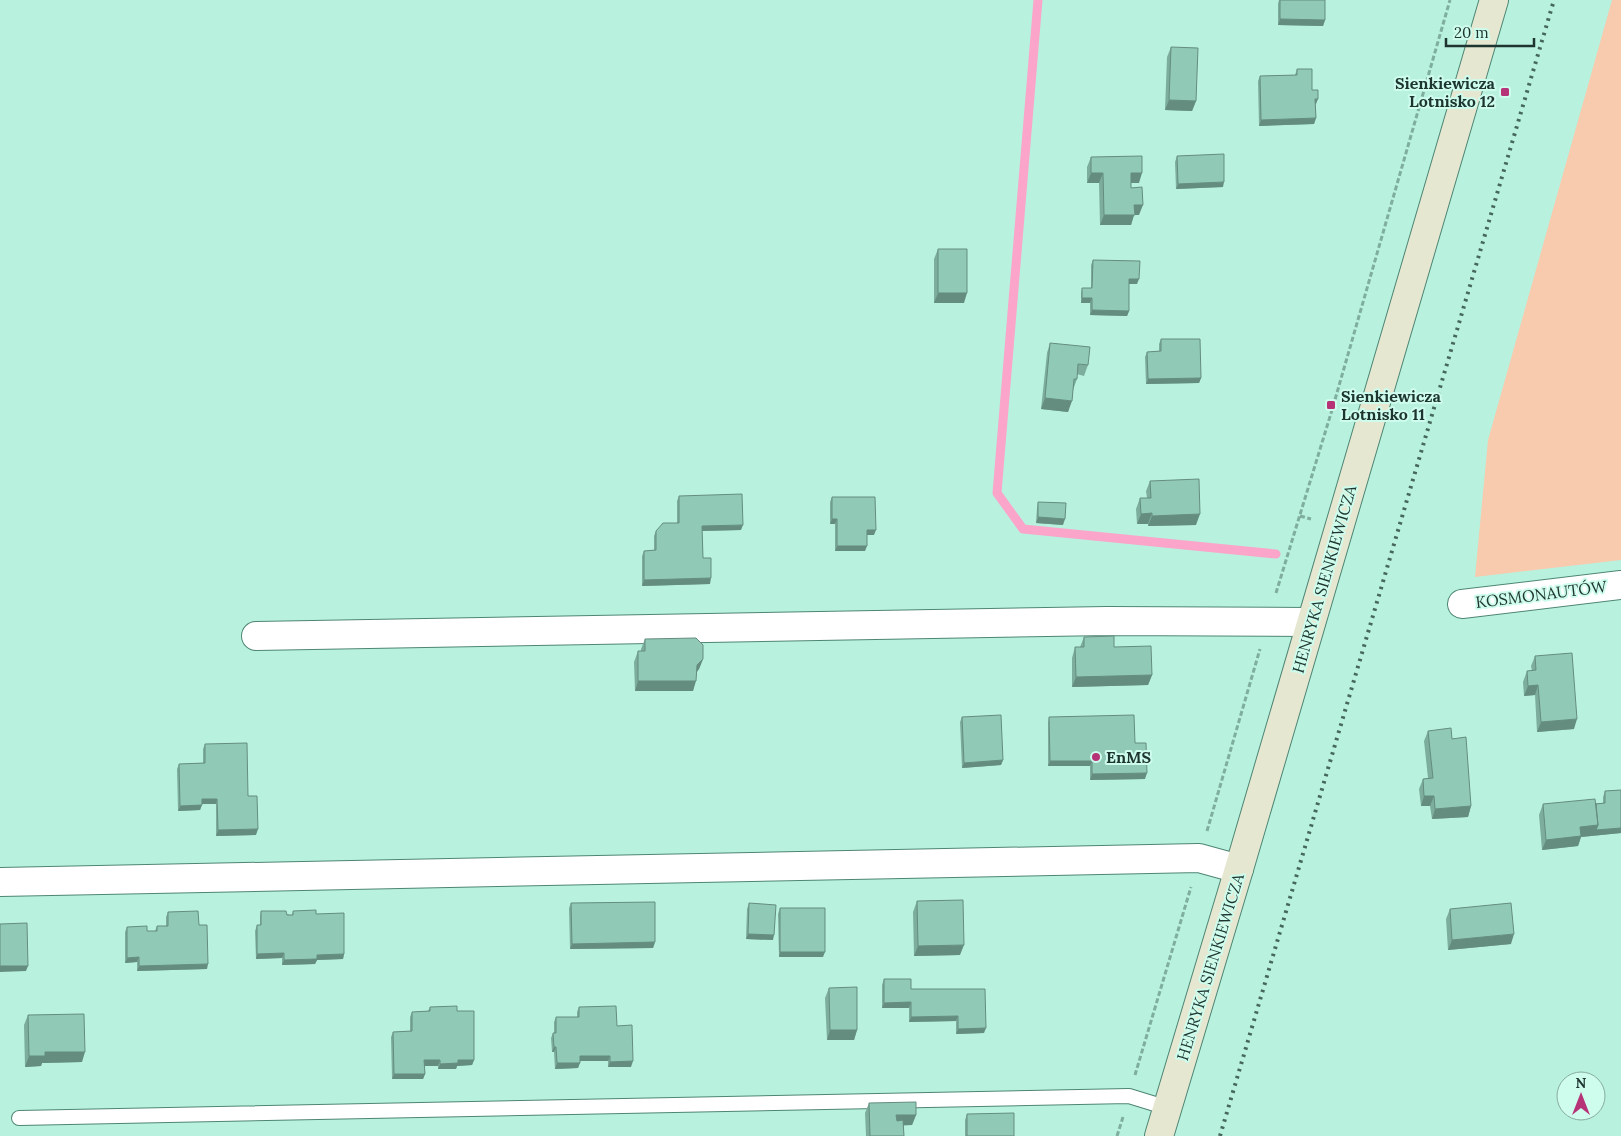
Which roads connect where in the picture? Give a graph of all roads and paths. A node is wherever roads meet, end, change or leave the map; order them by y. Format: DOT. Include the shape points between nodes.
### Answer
graph roads {
  1 [pos="1450,0"];
  2 [pos="1491,11"];
  3 [pos="1621,585"];
  4 [pos="1462,604"];
  5 [pos="1268,622"];
  6 [pos="1312,622"];
  7 [pos="256,636"];
  8 [pos="1200,858"];
  9 [pos="1239,869"];
  10 [pos="0,882"];
  11 [pos="1129,1096"];
  12 [pos="1168,1108"];
  13 [pos="19,1118"];
  14 [pos="1118,1136"];
  15 [pos="1159,1136"];
  1 -- 5 [label="path"];
  2 -- 6 [label="main road, HENRYKA SIENKIEWICZA"];
  3 -- 4 [label="street, KOSMONAUTÓW"];
  5 -- 6 [label="street"];
  5 -- 7 [label="street" via="1097,621"];
  5 -- 8 [label="path"];
  6 -- 9 [label="main road, HENRYKA SIENKIEWICZA"];
  8 -- 9 [label="street"];
  8 -- 10 [label="street"];
  8 -- 11 [label="path"];
  9 -- 12 [label="main road, HENRYKA SIENKIEWICZA"];
  11 -- 12 [label="lane"];
  11 -- 13 [label="lane"];
  11 -- 14 [label="path"];
  12 -- 15 [label="main road, HENRYKA SIENKIEWICZA"];
}
